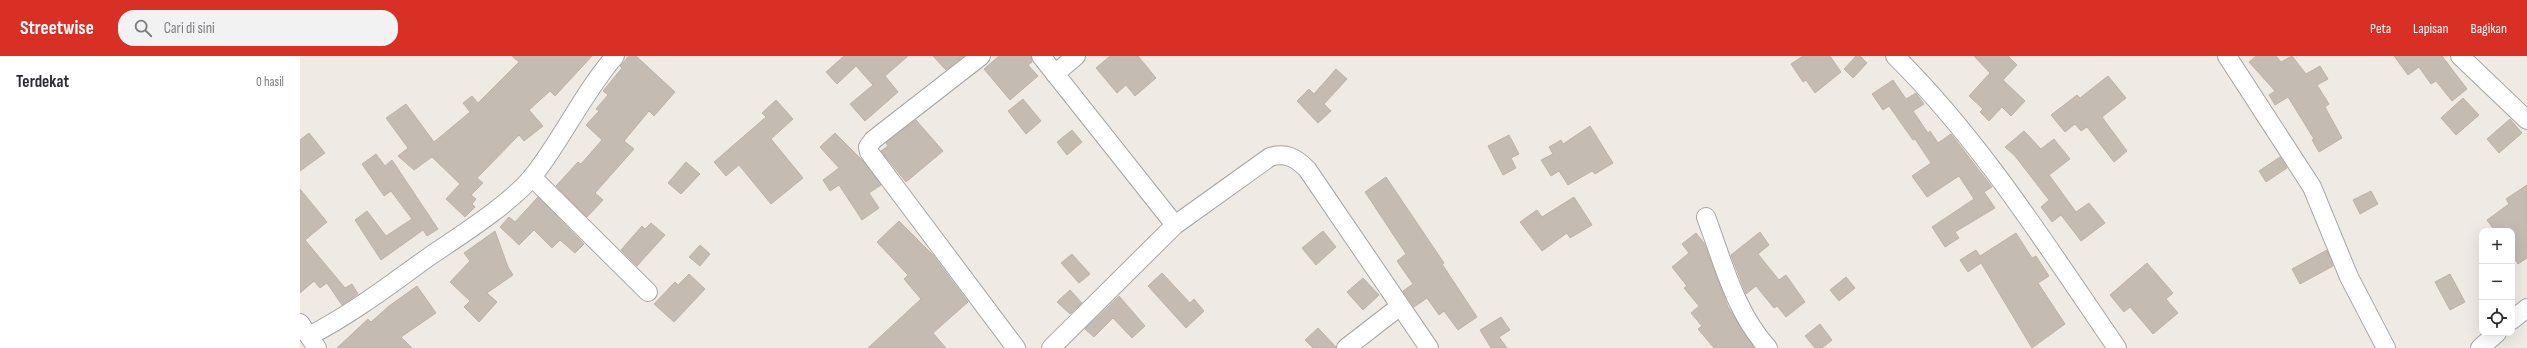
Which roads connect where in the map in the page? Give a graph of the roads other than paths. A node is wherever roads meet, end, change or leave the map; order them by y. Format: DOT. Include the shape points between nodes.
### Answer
graph roads {
  1 [pos="615,56"];
  2 [pos="982,56"];
  3 [pos="1041,56"];
  4 [pos="1076,56"];
  5 [pos="1895,56"];
  6 [pos="2227,56"];
  7 [pos="2460,56"];
  8 [pos="1055,74"];
  9 [pos="2527,120"];
  10 [pos="532,177"];
  11 [pos="1706,217"];
  12 [pos="1175,226"];
  13 [pos="648,292"];
  14 [pos="1399,307"];
  15 [pos="2527,308"];
  16 [pos="2515,318"];
  17 [pos="309,336"];
  18 [pos="2494,336"];
  19 [pos="1016,348"];
  20 [pos="1051,348"];
  21 [pos="1346,348"];
  22 [pos="1429,348"];
  23 [pos="1768,348"];
  24 [pos="2117,348"];
  25 [pos="2386,348"];
  26 [pos="2480,348"];
  1 -- 10 [label="street"];
  2 -- 19 [label="street" via="873,140 868,147 869,152"];
  3 -- 8 [label="street"];
  4 -- 8 [label="street"];
  5 -- 24 [label="street" via="1966,134"];
  6 -- 25 [label="street" via="2312,187 2348,278"];
  7 -- 9 [label="street"];
  8 -- 12 [label="street"];
  10 -- 13 [label="street"];
  10 -- 17 [label="street" via="457,238 333,324"];
  11 -- 23 [label="street" via="1741,311 1755,334"];
  12 -- 14 [label="street" via="1270,157 1280,154 1290,156 1307,169"];
  12 -- 20 [label="street"];
  14 -- 21 [label="street"];
  14 -- 22 [label="street"];
  15 -- 16 [label="street"];
  18 -- 26 [label="street"];
}
